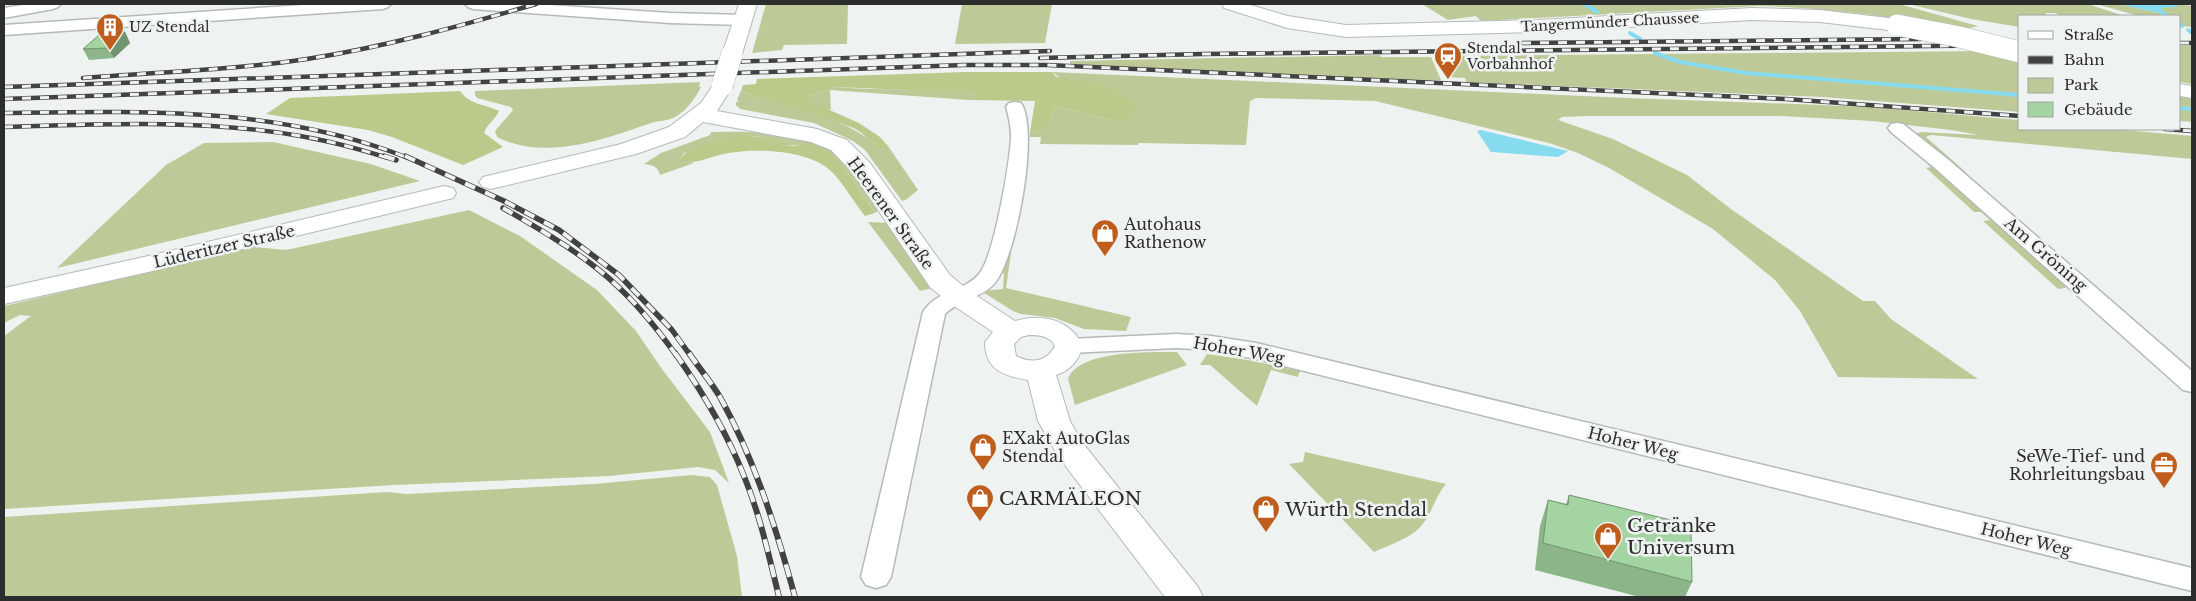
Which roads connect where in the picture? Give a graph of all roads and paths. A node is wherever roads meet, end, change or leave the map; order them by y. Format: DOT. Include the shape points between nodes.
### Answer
graph roads {
  1 [pos="53,4"];
  2 [pos="383,4"];
  3 [pos="473,4"];
  4 [pos="1231,4"];
  5 [pos="4,10"];
  6 [pos="746,12"];
  7 [pos="4,30"];
  8 [pos="2018,52"];
  9 [pos="1015,107"];
  10 [pos="700,115"];
  11 [pos="1897,128"];
  12 [pos="491,182"];
  13 [pos="444,193"];
  14 [pos="4,296"];
  15 [pos="958,296"];
  16 [pos="1011,331"];
  17 [pos="1069,346"];
  18 [pos="1040,370"];
  19 [pos="2192,384"];
  20 [pos="876,577"];
  21 [pos="2192,580"];
  22 [pos="1185,597"];
  1 -- 5 [label="street"];
  2 -- 7 [label="street"];
  3 -- 6 [label="street" via="670,18"];
  4 -- 8 [label="main road, Tangermünder Chaussee, bridge" via="1285,22 1346,31 1530,26 1761,14 1828,16 1897,25"];
  6 -- 10 [label="main road, bridge" via="722,86 714,101"];
  9 -- 15 [label="street" via="1021,139 998,260 987,279"];
  10 -- 12 [label="main road" via="677,132 642,145"];
  10 -- 15 [label="main road, Heerener Straße" via="817,136 839,146 862,168 940,281"];
  11 -- 19 [label="street, Am Gröning"];
  13 -- 14 [label="main road, Lüderitzer Straße"];
  15 -- 16 [label="main road, Heerener Straße"];
  15 -- 20 [label="street" via="947,300 934,312"];
  16 -- 17 [label="main road" via="1028,326 1047,327 1062,334"];
  16 -- 18 [label="main road" via="999,342 999,355 1003,361 1019,369"];
  17 -- 18 [label="main road" via="1058,364"];
  17 -- 21 [label="street, Hoher Weg" via="1176,340 1256,351"];
  18 -- 22 [label="main road" via="1054,421 1064,439"];
}
